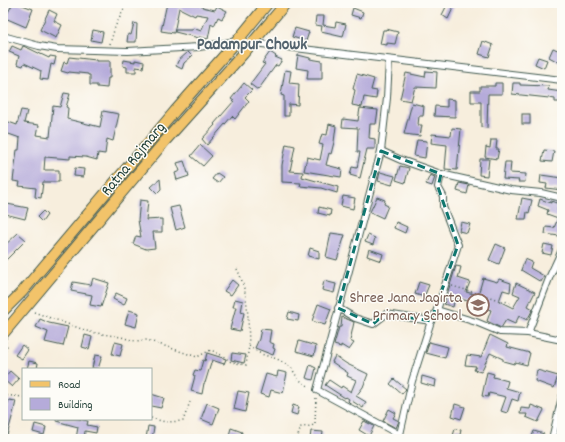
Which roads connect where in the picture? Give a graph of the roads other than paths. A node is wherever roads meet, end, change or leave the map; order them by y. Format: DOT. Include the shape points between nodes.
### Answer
graph roads {
  1 [pos="268,3"];
  2 [pos="286,3"];
  3 [pos="3,36"];
  4 [pos="237,41"];
  5 [pos="252,43"];
  6 [pos="390,60"];
  7 [pos="562,80"];
  8 [pos="381,151"];
  9 [pos="441,174"];
  10 [pos="562,200"];
  11 [pos="562,250"];
  12 [pos="4,307"];
  13 [pos="338,308"];
  14 [pos="437,310"];
  15 [pos="430,322"];
  16 [pos="3,333"];
  17 [pos="528,333"];
  18 [pos="562,340"];
  19 [pos="562,397"];
  20 [pos="399,437"];
  21 [pos="552,439"];
  1 -- 4 [label="main road, Ratna Rajmarg"];
  2 -- 5 [label="main road, Ratna Rajmarg"];
  3 -- 4 [label="street" via="57,49 128,51 199,47"];
  4 -- 5 [label="street"];
  4 -- 12 [label="main road, Ratna Rajmarg" via="22,292"];
  5 -- 6 [label="street"];
  5 -- 16 [label="main road, Ratna Rajmarg" via="165,141"];
  6 -- 7 [label="street"];
  6 -- 8 [label="street"];
  8 -- 9 [label="street"];
  8 -- 13 [label="street"];
  9 -- 10 [label="street" via="511,190 541,193"];
  9 -- 14 [label="street" via="438,187 458,245"];
  11 -- 17 [label="street"];
  13 -- 15 [label="street" via="355,318 373,324 386,314"];
  13 -- 20 [label="street" via="317,390"];
  14 -- 15 [label="street"];
  14 -- 17 [label="street" via="500,332"];
  15 -- 20 [label="street"];
  17 -- 18 [label="street"];
  19 -- 21 [label="street"];
}
